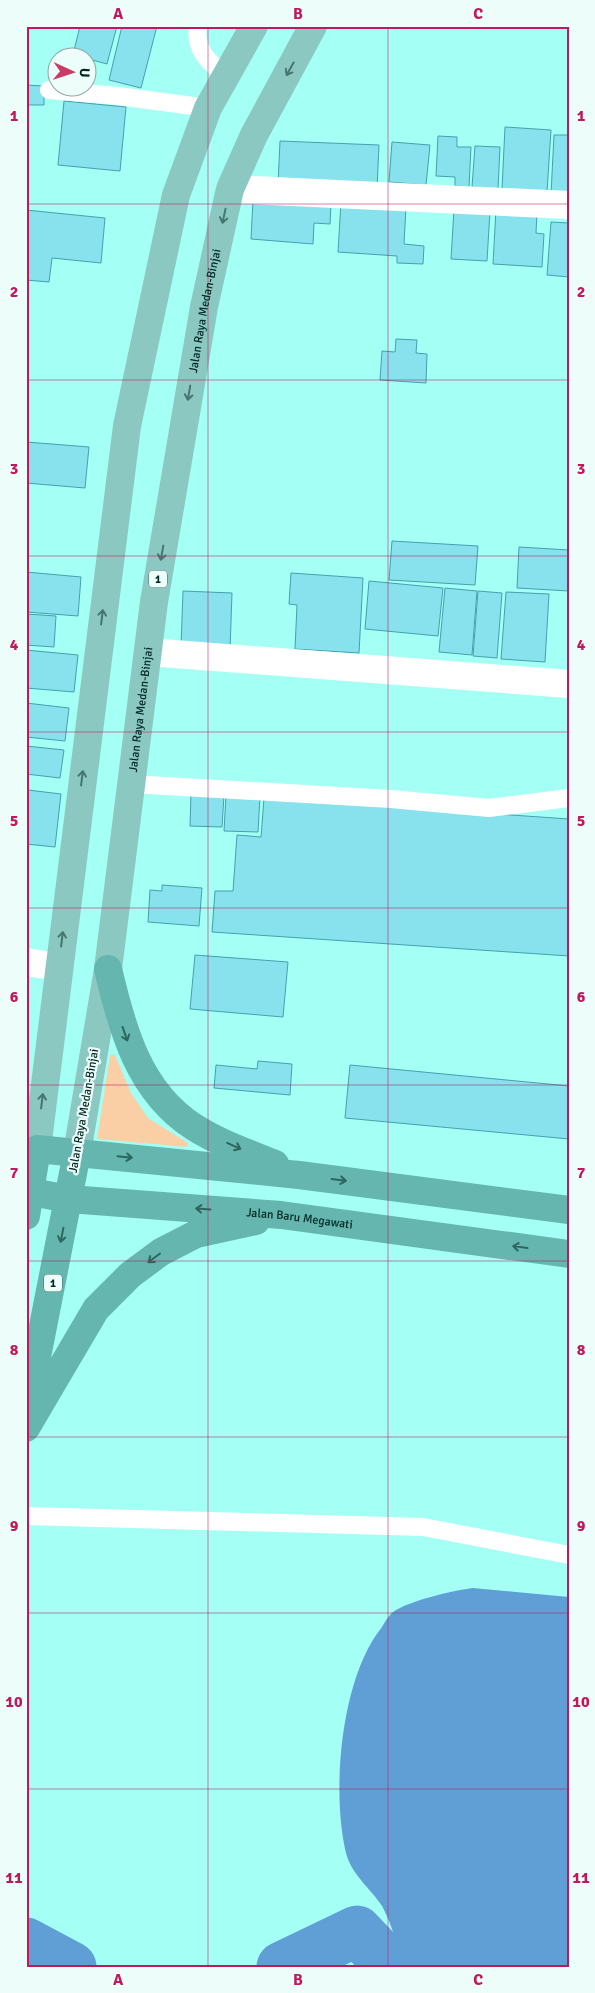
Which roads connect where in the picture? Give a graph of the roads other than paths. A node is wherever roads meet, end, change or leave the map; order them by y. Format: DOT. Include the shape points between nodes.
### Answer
graph roads {
  1 [pos="198,26"];
  2 [pos="254,26"];
  3 [pos="314,26"];
  4 [pos="226,76"];
  5 [pos="98,94"];
  6 [pos="208,108"];
  7 [pos="230,189"];
  8 [pos="569,205"];
  9 [pos="148,652"];
  10 [pos="569,684"];
  11 [pos="131,784"];
  12 [pos="569,798"];
  13 [pos="26,962"];
  14 [pos="58,967"];
  15 [pos="108,970"];
  16 [pos="37,1149"];
  17 [pos="77,1153"];
  18 [pos="299,1175"];
  19 [pos="69,1199"];
  20 [pos="28,1204"];
  21 [pos="569,1210"];
  22 [pos="281,1215"];
  23 [pos="569,1254"];
  24 [pos="26,1413"];
  25 [pos="26,1428"];
  26 [pos="26,1516"];
  27 [pos="569,1555"];
  1 -- 4 [label="lane" via="197,40 204,59"];
  2 -- 4 [label="main road"];
  3 -- 7 [label="main road, Jalan Raya Medan-Binjai / 1, one-way" via="254,134"];
  4 -- 6 [label="main road"];
  5 -- 6 [label="lane"];
  14 -- 6 [label="main road, one-way" via="127,426 176,195"];
  7 -- 8 [label="street"];
  7 -- 9 [label="main road, Jalan Raya Medan-Binjai / 1, one-way" via="202,317"];
  9 -- 10 [label="street"];
  9 -- 11 [label="main road, Jalan Raya Medan-Binjai / 1"];
  11 -- 12 [label="lane" via="489,808"];
  11 -- 15 [label="main road, Jalan Raya Medan-Binjai / 1"];
  13 -- 14 [label="street"];
  16 -- 14 [label="main road, one-way"];
  15 -- 17 [label="main road, Jalan Raya Medan-Binjai / 1"];
  15 -- 18 [label="highway, one-way" via="125,1035 154,1090 171,1109 194,1127"];
  16 -- 17 [label="highway"];
  16 -- 20 [label="highway"];
  17 -- 18 [label="highway, one-way"];
  17 -- 19 [label="highway, Jalan Raya Medan-Binjai / 1"];
  18 -- 21 [label="highway, one-way"];
  19 -- 20 [label="highway, Jalan Baru Megawati"];
  22 -- 19 [label="highway, Jalan Baru Megawati, one-way"];
  19 -- 24 [label="highway, Jalan Raya Medan-Binjai / 1, one-way"];
  23 -- 22 [label="highway, Jalan Baru Megawati, one-way"];
  22 -- 25 [label="highway, one-way" via="196,1234 161,1252 130,1275 96,1309"];
  26 -- 27 [label="lane" via="423,1527"];
}
